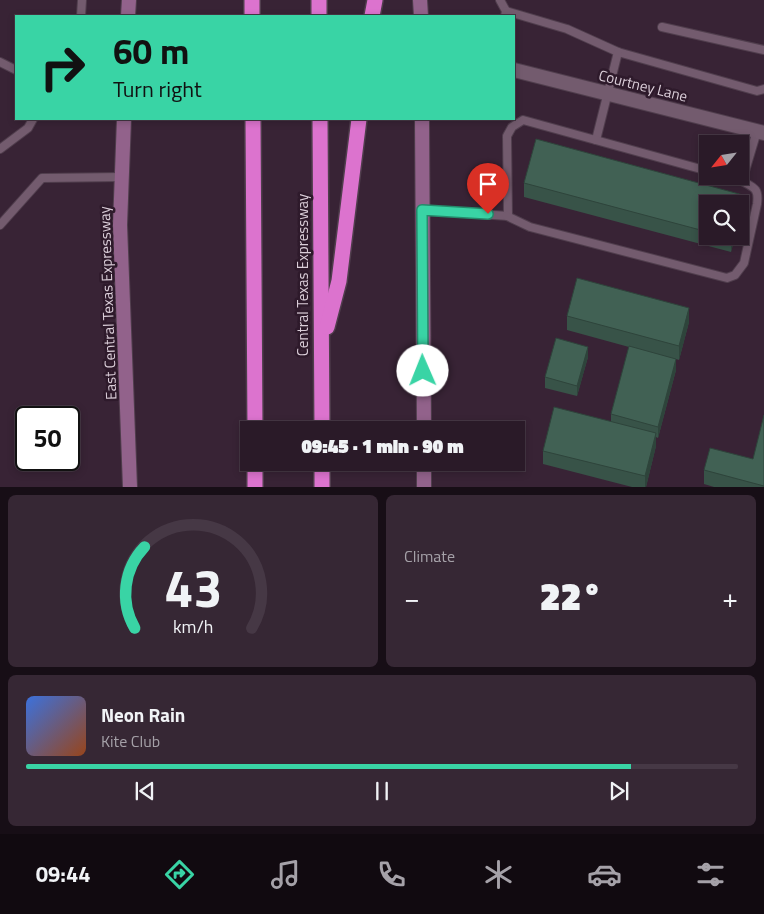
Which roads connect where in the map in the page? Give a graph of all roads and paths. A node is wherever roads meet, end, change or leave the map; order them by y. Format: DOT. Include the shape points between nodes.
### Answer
graph roads {
  1 [pos="82,0"];
  2 [pos="129,0"];
  3 [pos="252,0"];
  4 [pos="319,0"];
  5 [pos="375,0"];
  6 [pos="420,0"];
  7 [pos="500,0"];
  8 [pos="505,14"];
  9 [pos="81,15"];
  10 [pos="128,15"];
  11 [pos="252,15"];
  12 [pos="319,15"];
  13 [pos="372,15"];
  14 [pos="421,15"];
  15 [pos="515,16"];
  16 [pos="662,27"];
  17 [pos="764,50"];
  18 [pos="618,52"];
  19 [pos="0,62"];
  20 [pos="15,70"];
  21 [pos="515,70"];
  22 [pos="764,89"];
  23 [pos="608,94"];
  24 [pos="32,120"];
  25 [pos="124,120"];
  26 [pos="253,120"];
  27 [pos="320,120"];
  28 [pos="359,120"];
  29 [pos="422,120"];
  30 [pos="761,132"];
  31 [pos="596,140"];
  32 [pos="0,149"];
  33 [pos="749,163"];
  34 [pos="699,169"];
  35 [pos="122,177"];
  36 [pos="749,185"];
  37 [pos="422,210"];
  38 [pos="507,216"];
  39 [pos="0,225"];
  40 [pos="322,348"];
  41 [pos="255,421"];
  42 [pos="322,421"];
  43 [pos="424,421"];
  44 [pos="255,471"];
  45 [pos="322,471"];
  46 [pos="424,471"];
  47 [pos="130,486"];
  48 [pos="255,486"];
  49 [pos="322,486"];
  50 [pos="424,486"];
  1 -- 9 [label="lane"];
  2 -- 10 [label="main road"];
  3 -- 11 [label="highway"];
  4 -- 12 [label="highway"];
  5 -- 13 [label="highway"];
  6 -- 14 [label="main road"];
  7 -- 8 [label="lane"];
  15 -- 18 [label="lane" via="567,29"];
  16 -- 17 [label="lane"];
  18 -- 22 [label="lane" via="757,91"];
  18 -- 23 [label="lane"];
  19 -- 20 [label="lane"];
  21 -- 23 [label="street, Courtney Lane"];
  23 -- 30 [label="street, Courtney Lane"];
  23 -- 31 [label="lane"];
  24 -- 32 [label="lane" via="28,128"];
  25 -- 35 [label="main road, East Central Texas Expressway"];
  26 -- 41 [label="highway"];
  27 -- 40 [label="highway, Central Texas Expressway"];
  28 -- 40 [label="highway" via="339,281"];
  29 -- 37 [label="main road"];
  30 -- 33 [label="lane"];
  31 -- 34 [label="lane"];
  31 -- 38 [label="lane" via="523,120 512,127 507,136"];
  35 -- 39 [label="lane" via="42,178"];
  35 -- 47 [label="main road, East Central Texas Expressway" via="120,226"];
  36 -- 38 [label="lane" via="758,194 758,204 744,263 735,275 727,278 530,227"];
  37 -- 38 [label="lane"];
  37 -- 43 [label="main road"];
  40 -- 42 [label="highway, Central Texas Expressway"];
  44 -- 48 [label="highway"];
  45 -- 49 [label="highway"];
  46 -- 50 [label="main road"];
}
